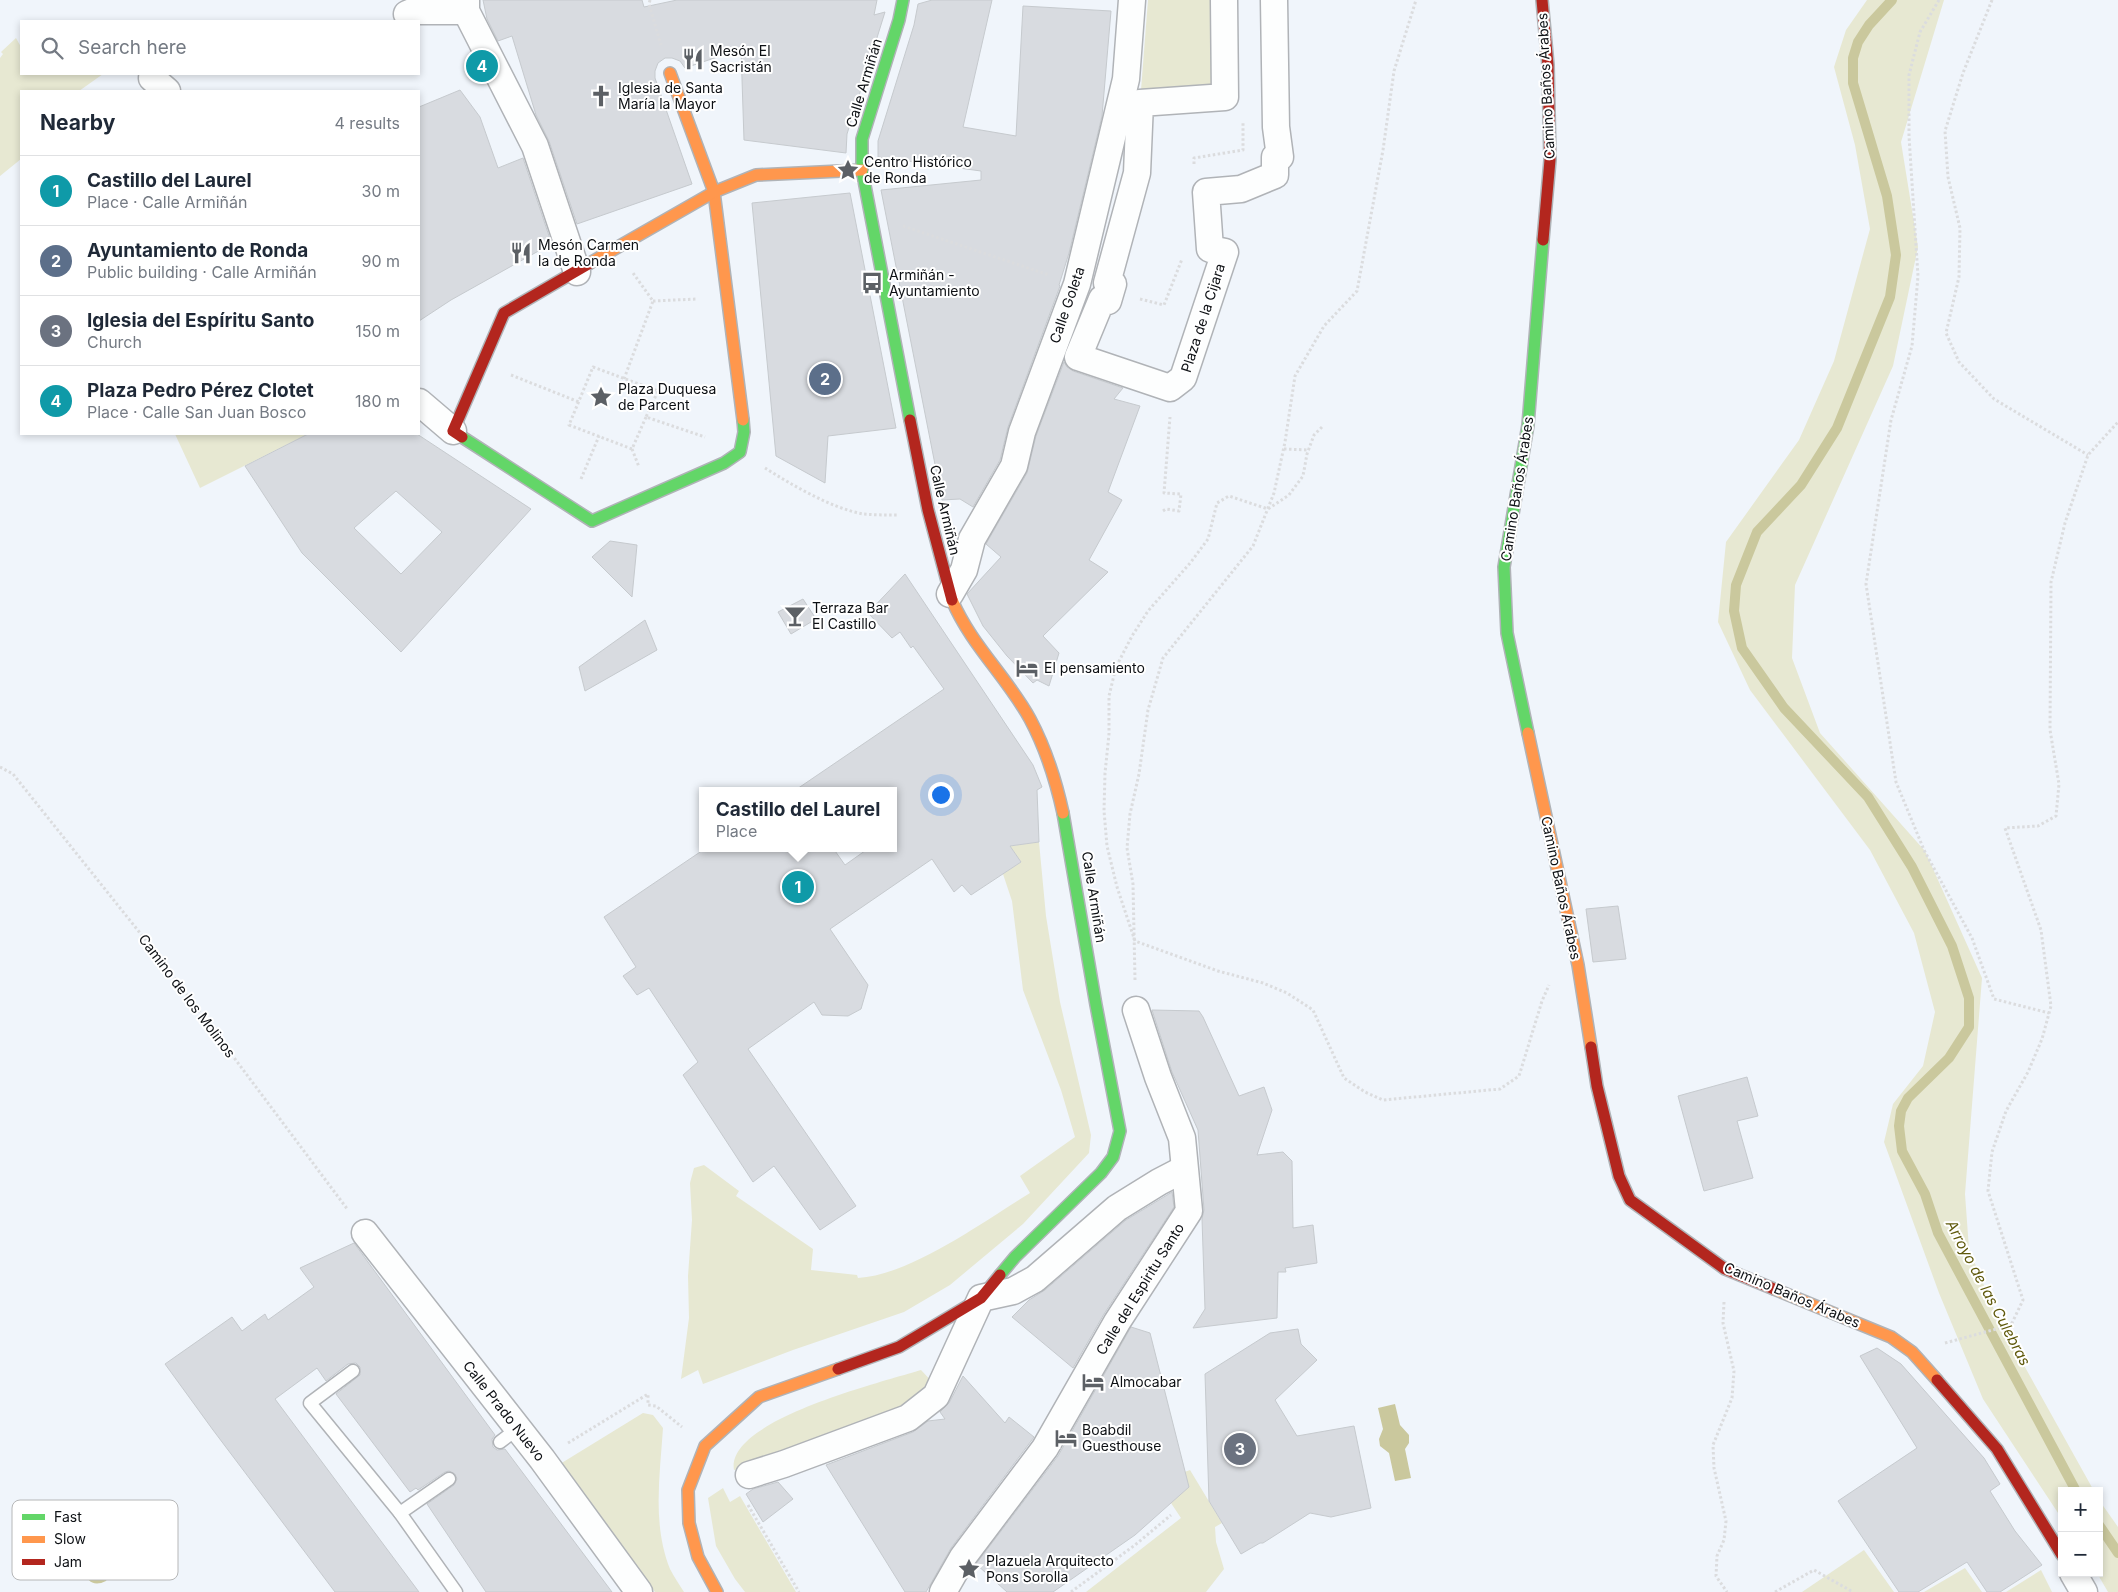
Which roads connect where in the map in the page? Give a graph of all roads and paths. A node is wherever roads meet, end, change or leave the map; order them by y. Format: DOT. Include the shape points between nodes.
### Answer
graph roads {
  1 [pos="650,0"];
  2 [pos="903,0"];
  3 [pos="1132,0"];
  4 [pos="1224,0"];
  5 [pos="1274,0"];
  6 [pos="1416,0"];
  7 [pos="1542,0"];
  8 [pos="1939,0"];
  9 [pos="1992,0"];
  10 [pos="466,6"];
  11 [pos="407,14"];
  12 [pos="670,73"];
  13 [pos="862,170"];
  14 [pos="714,192"];
  15 [pos="937,238"];
  16 [pos="617,248"];
  17 [pos="1184,256"];
  18 [pos="576,272"];
  19 [pos="1077,284"];
  20 [pos="1110,292"];
  21 [pos="728,294"];
  22 [pos="653,301"];
  23 [pos="482,363"];
  24 [pos="624,379"];
  25 [pos="579,402"];
  26 [pos="420,403"];
  27 [pos="646,417"];
  28 [pos="2118,422"];
  29 [pos="1322,427"];
  30 [pos="453,430"];
  31 [pos="599,436"];
  32 [pos="1284,449"];
  33 [pos="1309,450"];
  34 [pos="740,452"];
  35 [pos="2088,455"];
  36 [pos="724,463"];
  37 [pos="570,506"];
  38 [pos="1268,509"];
  39 [pos="928,510"];
  40 [pos="950,594"];
  41 [pos="0,767"];
  42 [pos="1135,941"];
  43 [pos="1578,965"];
  44 [pos="1136,1010"];
  45 [pos="2049,1013"];
  46 [pos="1184,1169"];
  47 [pos="365,1233"];
  48 [pos="1725,1269"];
  49 [pos="981,1298"];
  50 [pos="1968,1336"];
  51 [pos="353,1371"];
  52 [pos="656,1406"];
  53 [pos="542,1459"];
  54 [pos="449,1479"];
  55 [pos="747,1487"];
  56 [pos="400,1513"];
  57 [pos="1171,1515"];
  58 [pos="2058,1548"];
  59 [pos="2075,1577"];
  60 [pos="456,1592"];
  61 [pos="639,1592"];
  62 [pos="717,1592"];
  63 [pos="799,1592"];
  64 [pos="943,1592"];
  65 [pos="1071,1592"];
  66 [pos="1727,1592"];
  67 [pos="1774,1592"];
  68 [pos="1853,1592"];
  69 [pos="2084,1592"];
  1 -- 12 [label="path"];
  2 -- 13 [label="street, Calle Armiñán" via="862,140"];
  3 -- 19 [label="street, Calle Goleta" via="1126,79"];
  4 -- 20 [label="street" via="1226,97 1140,103 1136,173 1108,283 1113,284"];
  5 -- 20 [label="street, Plaza de la Cijara" via="1276,126 1280,157 1275,157 1275,175 1242,188 1206,192 1210,250 1225,252 1183,378 1170,388 1078,357 1102,299 1108,301"];
  6 -- 32 [label="path" via="1394,71 1357,292 1324,326 1295,376"];
  7 -- 43 [label="street, Camino Baños Árabes" via="1548,65 1550,160 1528,425 1504,567 1507,633"];
  8 -- 45 [label="path" via="1920,32 1909,75 1909,136 1918,276 1912,346 1891,420 1866,584 1896,782 1924,850 1972,938 1994,999"];
  9 -- 35 [label="path" via="1963,73 1945,131 1948,177 1960,228 1959,278 1946,333 1959,362 1994,399"];
  10 -- 11 [label="street"];
  10 -- 18 [label="street" via="535,146"];
  12 -- 14 [label="street"];
  13 -- 14 [label="street" via="756,174"];
  13 -- 39 [label="street, Calle Armiñán"];
  14 -- 16 [label="street"];
  14 -- 21 [label="street"];
  15 -- 19 [label="path"];
  16 -- 18 [label="street"];
  16 -- 22 [label="path"];
  17 -- 20 [label="path" via="1164,305"];
  18 -- 23 [label="street" via="504,313"];
  19 -- 40 [label="street, Calle Goleta" via="1022,432 1014,466 972,539 964,570"];
  21 -- 22 [label="path"];
  21 -- 34 [label="street" via="744,432"];
  22 -- 24 [label="path"];
  23 -- 25 [label="path"];
  23 -- 30 [label="street"];
  24 -- 25 [label="path" via="592,368"];
  24 -- 27 [label="path" via="658,391"];
  25 -- 31 [label="path" via="569,425"];
  26 -- 30 [label="street"];
  27 -- 31 [label="path" via="632,449"];
  27 -- 36 [label="path" via="709,439"];
  28 -- 35 [label="path"];
  29 -- 33 [label="path" via="1314,435"];
  30 -- 37 [label="street"];
  31 -- 37 [label="path"];
  32 -- 33 [label="path"];
  32 -- 38 [label="path"];
  33 -- 38 [label="path" via="1303,476 1289,495"];
  34 -- 36 [label="street"];
  34 -- 39 [label="path" via="788,482 862,514 898,515"];
  35 -- 45 [label="path" via="2065,523 2050,582 2050,730 2059,784 2056,816 2038,826 2005,828 2040,930 2051,1006"];
  36 -- 37 [label="street" via="592,520"];
  38 -- 42 [label="path" via="1253,546 1163,658 1148,710 1130,814 1127,848 1133,884"];
  38 -- 42 [label="path" via="1229,496 1217,503 1208,539 1148,611 1116,667 1109,696 1104,811 1107,846"];
  39 -- 40 [label="street, Calle Armiñán"];
  40 -- 49 [label="street, Calle Armiñán" via="970,635 1030,719 1055,776 1120,1131 1113,1156 1100,1173 1015,1257"];
  41 -- 47 [label="path, Camino de los Molinos" via="13,774 152,948"];
  42 -- 43 [label="path" via="1288,993 1313,1010 1344,1078 1383,1100 1500,1089 1519,1076 1548,986 1562,971"];
  42 -- 44 [label="path"];
  43 -- 48 [label="street, Camino Baños Árabes" via="1597,1086 1619,1176 1630,1200"];
  44 -- 46 [label="street, Calle del Espiritu Santo" via="1182,1138"];
  45 -- 50 [label="path" via="2028,1072 2006,1111 1992,1152 1988,1191 2023,1300 2011,1325"];
  46 -- 49 [label="street" via="1117,1208 1035,1279 1013,1291"];
  46 -- 64 [label="street, Calle del Espiritu Santo" via="1189,1212 1117,1322 1044,1448 964,1557"];
  47 -- 53 [label="street, Calle Prado Nuevo" via="508,1435"];
  48 -- 58 [label="street, Camino Baños Árabes" via="1891,1336 1912,1352 1997,1449"];
  48 -- 66 [label="path" via="1723,1323 1734,1371 1732,1398 1714,1445 1714,1468 1726,1521 1724,1540 1717,1556 1716,1576"];
  49 -- 55 [label="street" via="936,1396 908,1418 784,1464"];
  49 -- 62 [label="street, Calle Armiñán" via="899,1347 759,1397 705,1446 688,1490 689,1523 698,1558"];
  51 -- 56 [label="lane" via="310,1403"];
  52 -- 53 [label="path" via="648,1405 648,1394"];
  53 -- 61 [label="street, Calle Prado Nuevo"];
  54 -- 56 [label="lane"];
  55 -- 63 [label="path"];
  56 -- 60 [label="lane"];
  57 -- 65 [label="path"];
  59 -- 69 [label="street"];
  67 -- 68 [label="path" via="1814,1570"];
}
